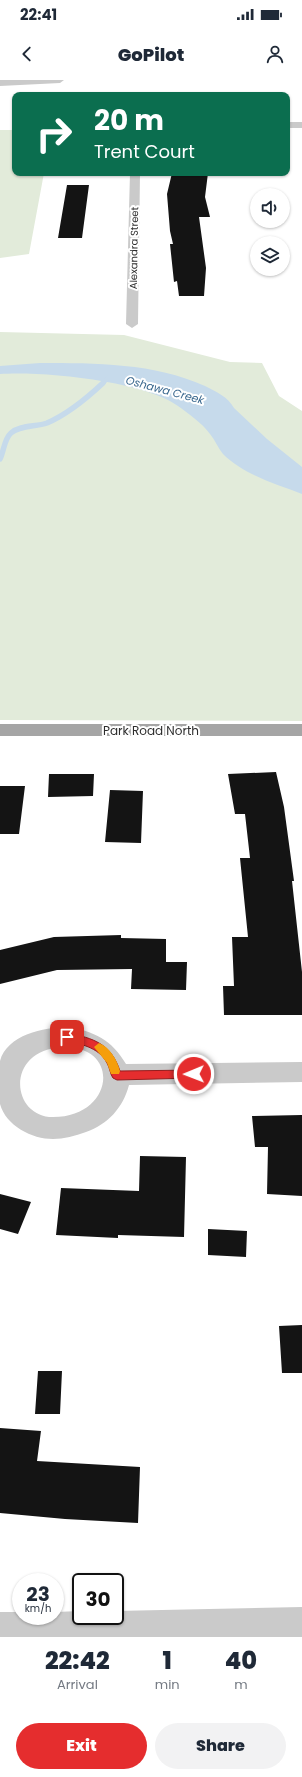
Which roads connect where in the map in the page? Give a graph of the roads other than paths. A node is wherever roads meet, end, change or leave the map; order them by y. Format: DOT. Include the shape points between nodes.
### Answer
graph roads {
  1 [pos="60,80"];
  2 [pos="0,83"];
  3 [pos="290,125"];
  4 [pos="302,125"];
  5 [pos="135,176"];
  6 [pos="132,324"];
  7 [pos="0,730"];
  8 [pos="302,730"];
  9 [pos="302,1072"];
  10 [pos="117,1075"];
  11 [pos="302,1624"];
  12 [pos="0,1630"];
  1 -- 2 [label="street"];
  3 -- 4 [label="street"];
  5 -- 6 [label="street, Alexandra Street"];
  7 -- 8 [label="main road, Park Road North"];
  9 -- 10 [label="street"];
  11 -- 12 [label="street"];
}
